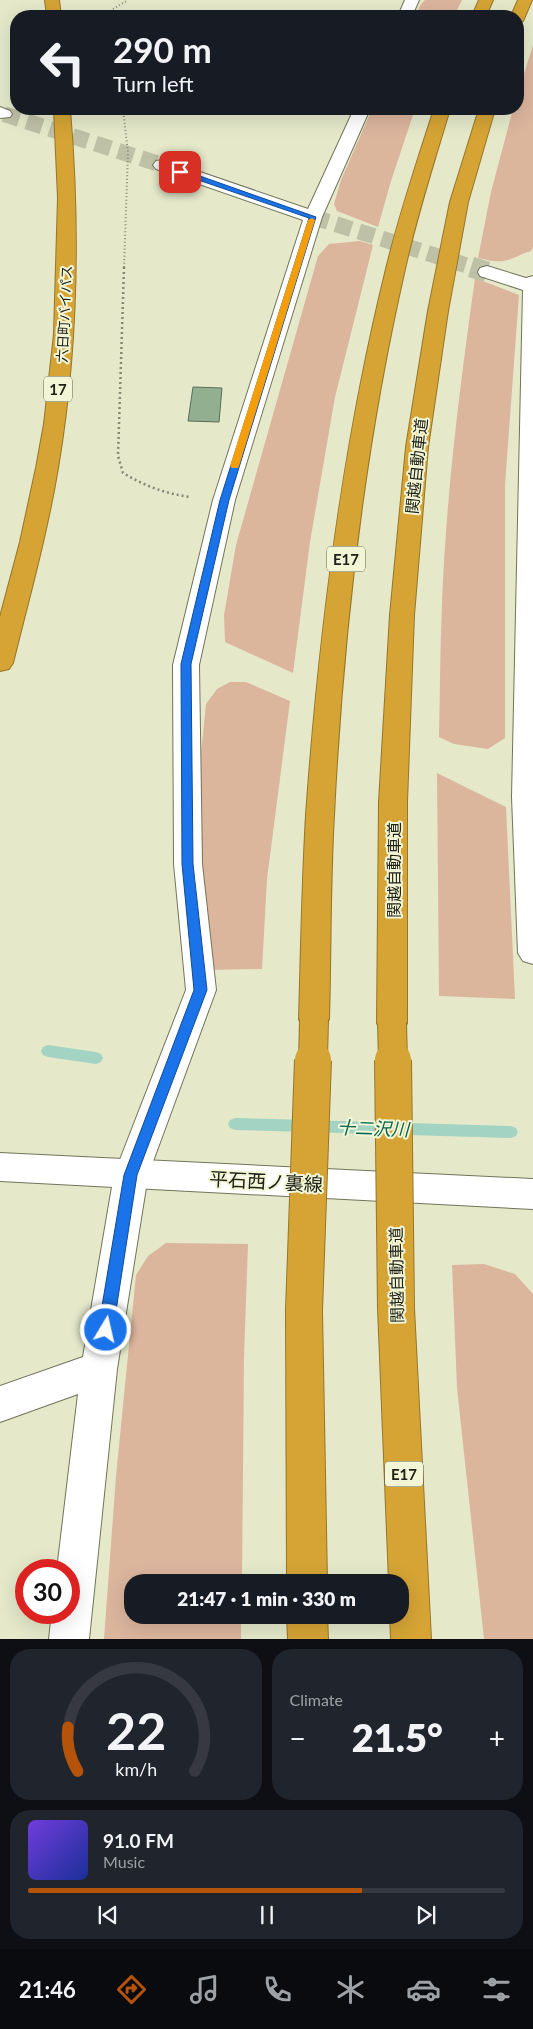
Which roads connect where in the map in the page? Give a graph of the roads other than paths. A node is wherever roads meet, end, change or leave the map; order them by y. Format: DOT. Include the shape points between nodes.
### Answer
graph roads {
  1 [pos="62,115"];
  2 [pos="359,115"];
  3 [pos="440,115"];
  4 [pos="484,115"];
  5 [pos="162,165"];
  6 [pos="313,217"];
  7 [pos="487,272"];
  8 [pos="533,285"];
  9 [pos="0,663"];
  10 [pos="533,952"];
  11 [pos="0,1167"];
  12 [pos="131,1175"];
  13 [pos="533,1194"];
  14 [pos="99,1370"];
  15 [pos="0,1404"];
  16 [pos="307,1574"];
  17 [pos="307,1624"];
  18 [pos="69,1639"];
  19 [pos="308,1639"];
  20 [pos="411,1639"];
  1 -- 9 [label="highway, 六日町バイパス / 17" via="68,213 60,372 47,468"];
  2 -- 6 [label="street"];
  3 -- 16 [label="highway, E17, bridge" via="414,198 389,298 360,451 322,789 304,1310"];
  4 -- 20 [label="highway, 関越自動車道 / E17, bridge" via="459,202 438,311 417,447 402,615 394,792 392,1022 396,1308"];
  5 -- 6 [label="street"];
  6 -- 12 [label="street" via="224,500 186,664 188,864 201,990"];
  7 -- 8 [label="street"];
  8 -- 10 [label="street" via="526,797"];
  11 -- 12 [label="street, 平石西ノ裏線"];
  12 -- 13 [label="street, 平石西ノ裏線"];
  12 -- 14 [label="street"];
  14 -- 15 [label="street"];
  14 -- 18 [label="street"];
  17 -- 19 [label="highway"];
}
